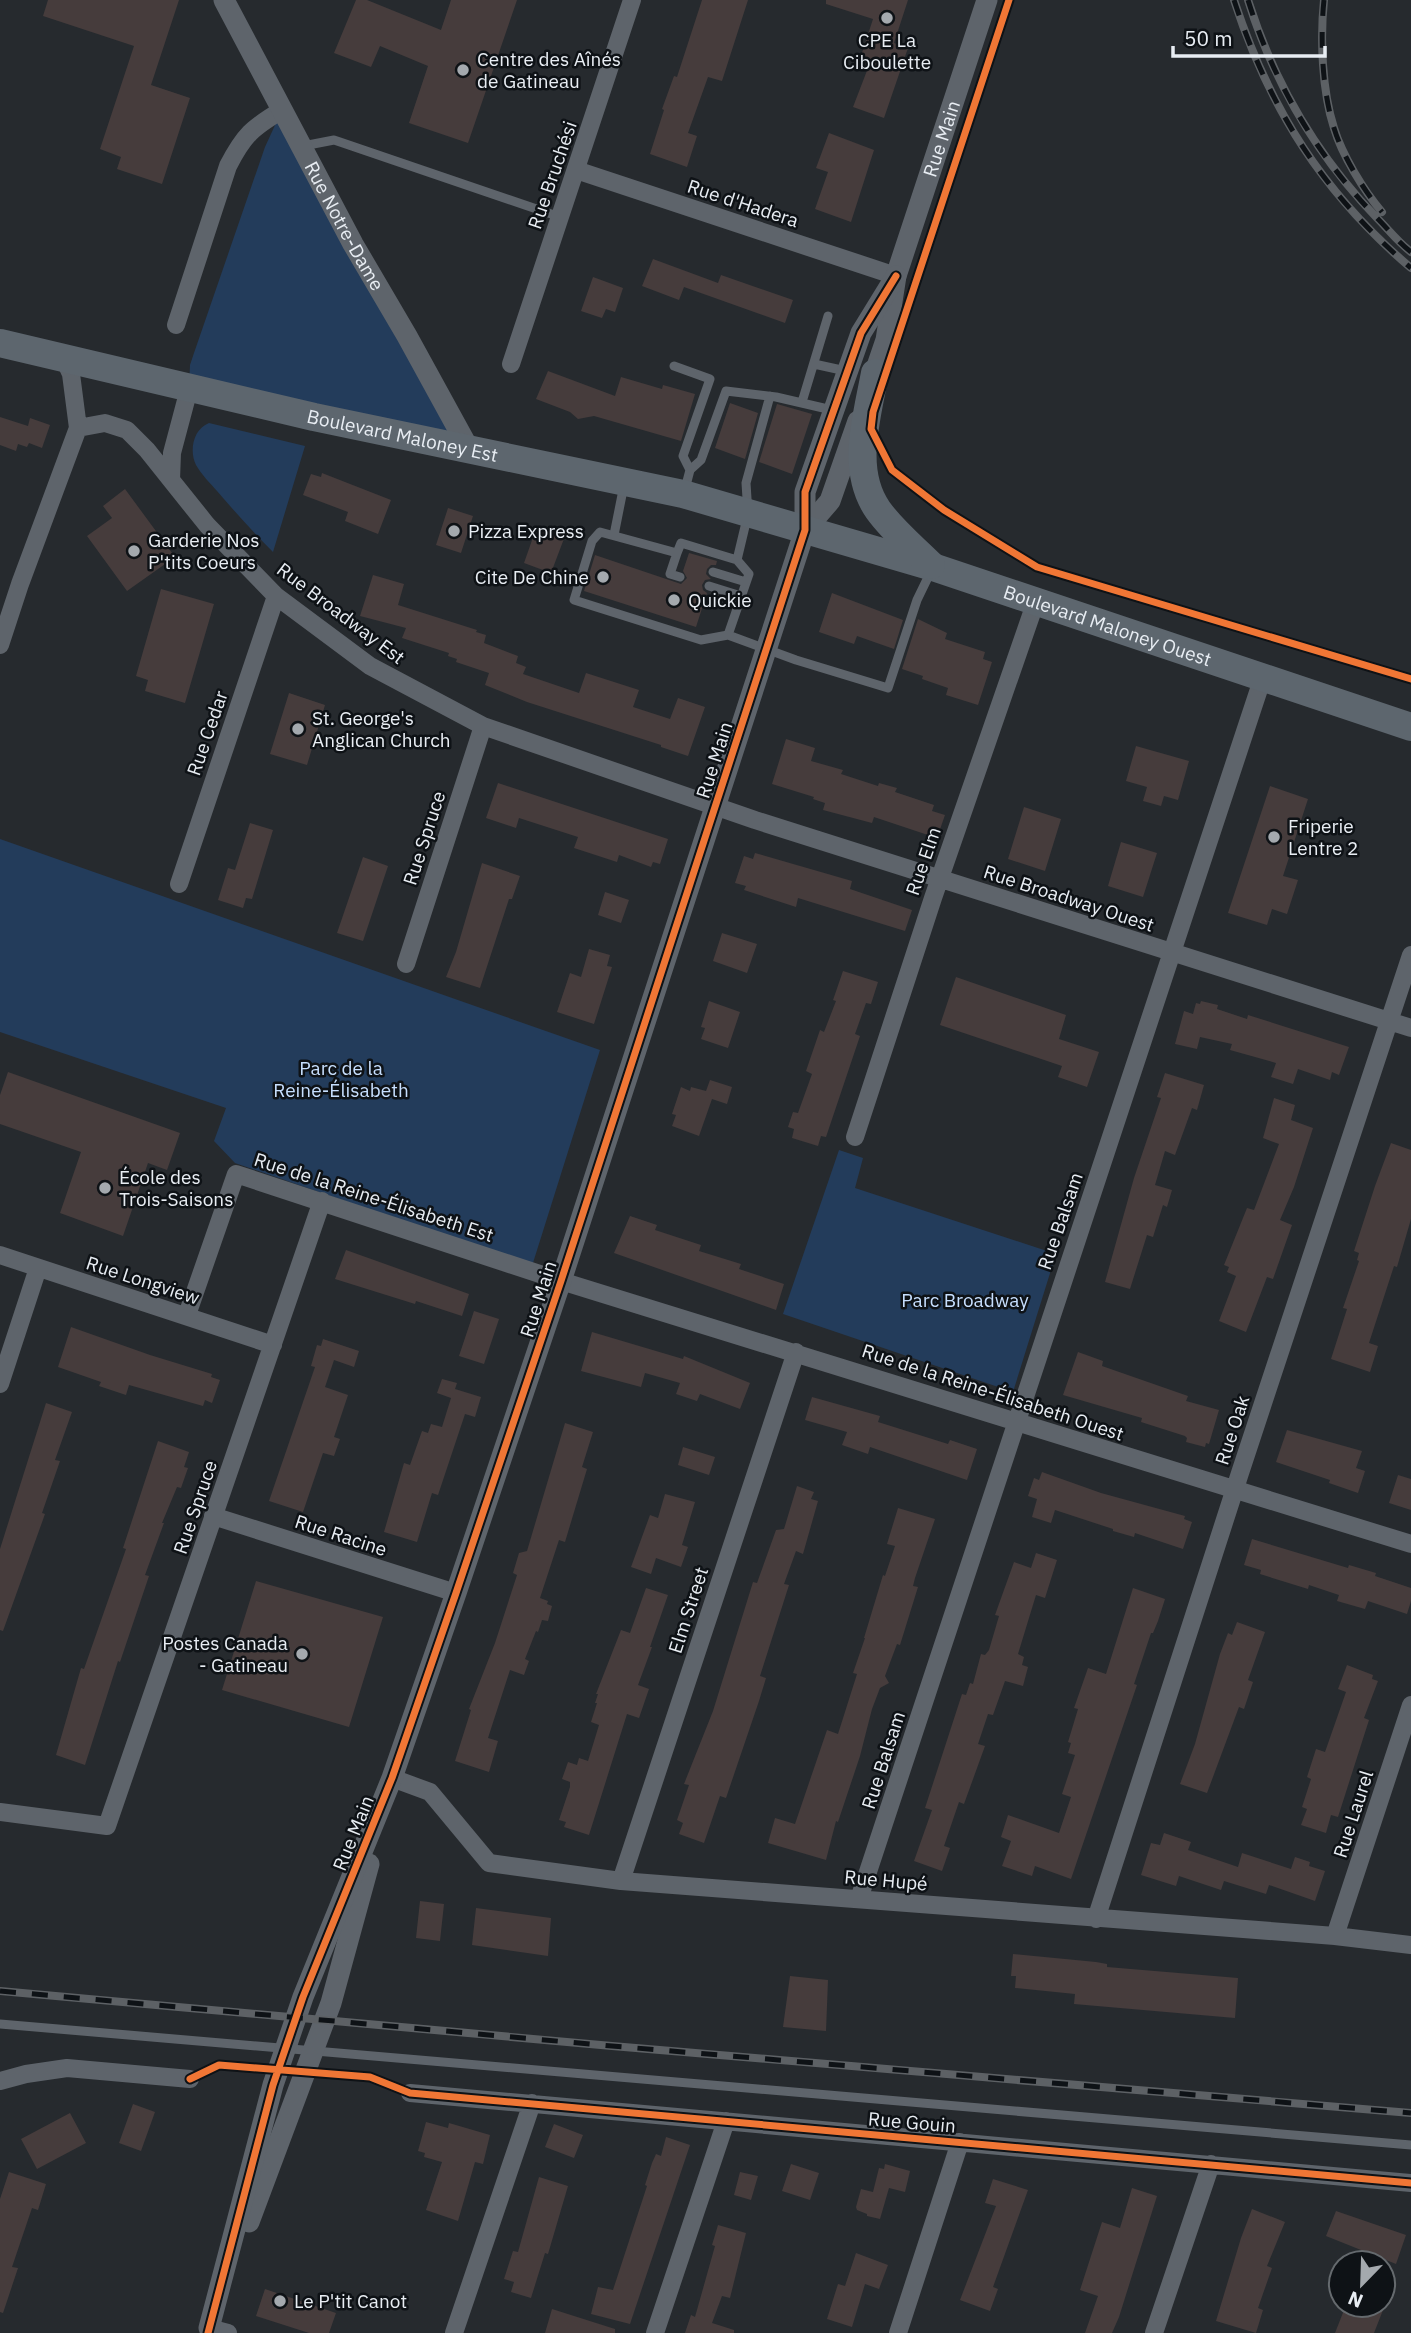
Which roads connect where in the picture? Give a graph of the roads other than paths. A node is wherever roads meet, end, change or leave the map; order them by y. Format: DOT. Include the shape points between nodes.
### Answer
graph roads {
  1 [pos="224,0"];
  2 [pos="632,0"];
  3 [pos="986,0"];
  4 [pos="282,110"];
  5 [pos="302,146"];
  6 [pos="576,170"];
  7 [pos="560,217"];
  8 [pos="896,276"];
  9 [pos="828,316"];
  10 [pos="176,325"];
  11 [pos="0,343"];
  12 [pos="64,359"];
  13 [pos="512,364"];
  14 [pos="814,364"];
  15 [pos="674,366"];
  16 [pos="861,372"];
  17 [pos="189,389"];
  18 [pos="770,396"];
  19 [pos="802,402"];
  20 [pos="834,411"];
  21 [pos="78,428"];
  22 [pos="469,449"];
  23 [pos="170,480"];
  24 [pos="624,482"];
  25 [pos="687,482"];
  26 [pos="748,514"];
  27 [pos="804,530"];
  28 [pos="614,535"];
  29 [pos="676,556"];
  30 [pos="737,559"];
  31 [pos="685,563"];
  32 [pos="933,567"];
  33 [pos="713,572"];
  34 [pos="681,577"];
  35 [pos="746,582"];
  36 [pos="709,586"];
  37 [pos="276,596"];
  38 [pos="741,596"];
  39 [pos="1035,601"];
  40 [pos="728,635"];
  41 [pos="0,645"];
  42 [pos="766,649"];
  43 [pos="1263,677"];
  44 [pos="483,726"];
  45 [pos="1411,727"];
  46 [pos="716,806"];
  47 [pos="939,879"];
  48 [pos="178,884"];
  49 [pos="1173,953"];
  50 [pos="1411,955"];
  51 [pos="406,964"];
  52 [pos="1388,1021"];
  53 [pos="1411,1028"];
  54 [pos="855,1137"];
  55 [pos="322,1201"];
  56 [pos="0,1255"];
  57 [pos="38,1268"];
  58 [pos="561,1281"];
  59 [pos="187,1315"];
  60 [pos="273,1345"];
  61 [pos="796,1352"];
  62 [pos="0,1384"];
  63 [pos="1016,1420"];
  64 [pos="1234,1490"];
  65 [pos="214,1516"];
  66 [pos="1411,1544"];
  67 [pos="456,1593"];
  68 [pos="1411,1705"];
  69 [pos="393,1778"];
  70 [pos="0,1812"];
  71 [pos="621,1881"];
  72 [pos="859,1899"];
  73 [pos="1097,1919"];
  74 [pos="1335,1936"];
  75 [pos="1411,1945"];
  76 [pos="0,2024"];
  77 [pos="190,2079"];
  78 [pos="0,2081"];
  79 [pos="410,2093"];
  80 [pos="532,2104"];
  81 [pos="726,2121"];
  82 [pos="960,2142"];
  83 [pos="1411,2146"];
  84 [pos="1210,2164"];
  85 [pos="1411,2183"];
  86 [pos="215,2331"];
  87 [pos="454,2333"];
  88 [pos="655,2333"];
  89 [pos="898,2333"];
  90 [pos="1154,2333"];
  1 -- 4 [label="street, Rue Notre-Dame"];
  2 -- 6 [label="street, Rue Bruchési"];
  3 -- 8 [label="street, Rue Main"];
  4 -- 5 [label="street, Rue Notre-Dame"];
  4 -- 10 [label="street" via="240,142 228,166"];
  5 -- 7 [label="lane" via="340,142"];
  5 -- 22 [label="street, Rue Notre-Dame"];
  6 -- 7 [label="street, Rue Bruchési"];
  6 -- 8 [label="street, Rue d'Hadera"];
  7 -- 13 [label="street, Rue Bruchési"];
  8 -- 16 [label="street, Rue Main" via="886,340"];
  9 -- 14 [label="lane"];
  11 -- 12 [label="main road, Boulevard Maloney Est"];
  12 -- 17 [label="main road, Boulevard Maloney Est"];
  12 -- 21 [label="street" via="71,374"];
  14 -- 16 [label="lane"];
  14 -- 19 [label="lane"];
  15 -- 25 [label="lane" via="710,379 683,456"];
  16 -- 20 [label="street, Rue Main"];
  16 -- 27 [label="street, Rue Main" via="830,502"];
  16 -- 32 [label="main road" via="866,487 894,530"];
  17 -- 22 [label="main road, Boulevard Maloney Est"];
  17 -- 23 [label="street" via="172,453"];
  18 -- 19 [label="lane"];
  18 -- 25 [label="lane" via="726,391 701,460"];
  18 -- 26 [label="lane" via="746,483"];
  19 -- 20 [label="lane"];
  20 -- 27 [label="street, Rue Main" via="805,492"];
  21 -- 23 [label="street, Rue Broadway Est" via="105,423 127,430"];
  21 -- 41 [label="street"];
  22 -- 24 [label="main road, Boulevard Maloney Est"];
  23 -- 37 [label="street, Rue Broadway Est"];
  24 -- 25 [label="main road, Boulevard Maloney Est"];
  24 -- 28 [label="lane"];
  25 -- 26 [label="main road, Boulevard Maloney Est"];
  26 -- 27 [label="main road, Boulevard Maloney Est"];
  26 -- 30 [label="lane"];
  27 -- 32 [label="main road, Boulevard Maloney Ouest"];
  27 -- 42 [label="street, Rue Main"];
  28 -- 29 [label="lane"];
  28 -- 40 [label="lane" via="600,532 592,541 574,600 701,640"];
  29 -- 30 [label="lane" via="681,542"];
  29 -- 31 [label="lane"];
  29 -- 34 [label="lane" via="670,574"];
  30 -- 35 [label="lane" via="748,573"];
  32 -- 39 [label="main road, Boulevard Maloney Ouest"];
  32 -- 42 [label="lane" via="888,688"];
  33 -- 35 [label="lane"];
  35 -- 38 [label="lane"];
  36 -- 38 [label="lane"];
  37 -- 44 [label="street, Rue Broadway Est" via="370,666"];
  37 -- 48 [label="street, Rue Cedar"];
  38 -- 40 [label="lane"];
  39 -- 43 [label="main road, Boulevard Maloney Ouest"];
  39 -- 47 [label="street, Rue Elm"];
  40 -- 42 [label="lane"];
  42 -- 46 [label="street, Rue Main"];
  43 -- 45 [label="main road, Boulevard Maloney Ouest"];
  43 -- 49 [label="street, Rue Balsam"];
  44 -- 46 [label="street, Rue Broadway Est"];
  44 -- 51 [label="street, Rue Spruce"];
  46 -- 47 [label="street, Rue Broadway Ouest"];
  46 -- 58 [label="street, Rue Main"];
  47 -- 49 [label="street, Rue Broadway Ouest"];
  47 -- 54 [label="street, Rue Elm"];
  49 -- 52 [label="street, Rue Broadway Ouest"];
  49 -- 63 [label="street, Rue Balsam"];
  50 -- 52 [label="street, Rue Oak"];
  52 -- 53 [label="street, Rue Broadway Ouest"];
  52 -- 64 [label="street, Rue Oak"];
  55 -- 58 [label="street, Rue de la Reine-Élisabeth Est"];
  55 -- 59 [label="street, Rue de la Reine-Élisabeth Est" via="236,1174"];
  55 -- 60 [label="street, Rue Spruce"];
  56 -- 57 [label="street, Rue Longview"];
  57 -- 59 [label="street, Rue Longview"];
  57 -- 62 [label="street"];
  58 -- 61 [label="street, Rue de la Reine-Élisabeth Ouest"];
  58 -- 67 [label="street, Rue Main"];
  59 -- 60 [label="street, Rue Longview"];
  60 -- 65 [label="street, Rue Spruce"];
  61 -- 63 [label="street, Rue de la Reine-Élisabeth Ouest"];
  61 -- 71 [label="street, Elm Street"];
  63 -- 64 [label="street, Rue de la Reine-Élisabeth Ouest"];
  63 -- 72 [label="street, Rue Balsam"];
  64 -- 66 [label="street, Rue de la Reine-Élisabeth Ouest"];
  64 -- 73 [label="street, Rue Oak"];
  65 -- 67 [label="street, Rue Racine"];
  65 -- 70 [label="street, Rue Spruce" via="107,1826"];
  67 -- 69 [label="street, Rue Main"];
  68 -- 74 [label="street, Rue Laurel"];
  69 -- 71 [label="street, Rue Hupé" via="430,1792 489,1863"];
  69 -- 86 [label="street, Rue Main" via="331,2003"];
  69 -- 86 [label="street, Rue Main" via="303,1997 277,2073"];
  71 -- 72 [label="street, Rue Hupé"];
  72 -- 73 [label="street, Rue Hupé"];
  73 -- 74 [label="street, Rue Hupé"];
  74 -- 75 [label="street, Rue Hupé"];
  76 -- 83 [label="lane"];
  77 -- 78 [label="street" via="67,2068"];
  79 -- 80 [label="street, Rue Gouin"];
  80 -- 81 [label="street, Rue Gouin"];
  80 -- 87 [label="street"];
  81 -- 82 [label="street, Rue Gouin"];
  81 -- 88 [label="street"];
  82 -- 84 [label="street, Rue Gouin"];
  82 -- 89 [label="street"];
  84 -- 85 [label="street, Rue Gouin"];
  84 -- 90 [label="street"];
}
